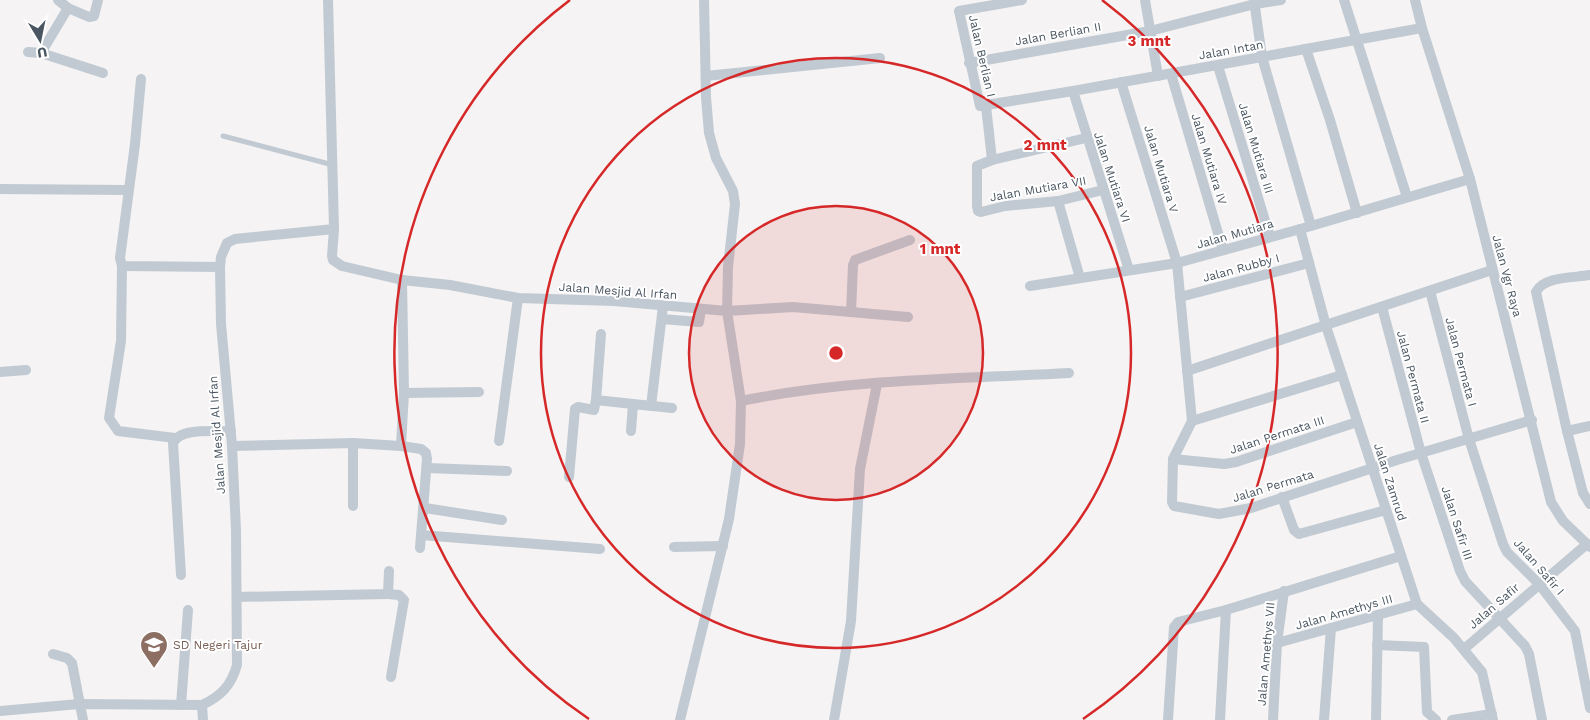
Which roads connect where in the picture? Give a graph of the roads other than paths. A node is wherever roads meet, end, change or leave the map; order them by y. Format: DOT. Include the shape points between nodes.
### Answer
graph roads {
  1 [pos="58,0"];
  2 [pos="98,0"];
  3 [pos="328,0"];
  4 [pos="704,0"];
  5 [pos="1022,0"];
  6 [pos="1145,0"];
  7 [pos="1281,0"];
  8 [pos="1344,0"];
  9 [pos="1415,0"];
  10 [pos="1255,2"];
  11 [pos="68,8"];
  12 [pos="1422,28"];
  13 [pos="1150,31"];
  14 [pos="1357,40"];
  15 [pos="1306,49"];
  16 [pos="28,52"];
  17 [pos="41,53"];
  18 [pos="1262,57"];
  19 [pos="880,58"];
  20 [pos="970,63"];
  21 [pos="1218,66"];
  22 [pos="103,73"];
  23 [pos="1171,74"];
  24 [pos="706,76"];
  25 [pos="1158,76"];
  26 [pos="141,78"];
  27 [pos="1121,82"];
  28 [pos="1073,91"];
  29 [pos="986,106"];
  30 [pos="223,136"];
  31 [pos="1086,138"];
  32 [pos="992,160"];
  33 [pos="334,166"];
  34 [pos="1470,179"];
  35 [pos="0,189"];
  36 [pos="128,190"];
  37 [pos="1103,190"];
  38 [pos="1407,197"];
  39 [pos="1058,201"];
  40 [pos="1357,212"];
  41 [pos="1311,226"];
  42 [pos="334,229"];
  43 [pos="1300,229"];
  44 [pos="1270,237"];
  45 [pos="910,240"];
  46 [pos="1223,250"];
  47 [pos="1177,262"];
  48 [pos="1309,263"];
  49 [pos="122,266"];
  50 [pos="220,267"];
  51 [pos="1129,270"];
  52 [pos="1492,270"];
  53 [pos="1590,275"];
  54 [pos="1080,278"];
  55 [pos="402,280"];
  56 [pos="1030,286"];
  57 [pos="1430,291"];
  58 [pos="1180,297"];
  59 [pos="518,298"];
  60 [pos="663,306"];
  61 [pos="1382,307"];
  62 [pos="701,310"];
  63 [pos="727,311"];
  64 [pos="851,312"];
  65 [pos="908,317"];
  66 [pos="662,319"];
  67 [pos="1326,326"];
  68 [pos="601,334"];
  69 [pos="26,370"];
  70 [pos="1187,371"];
  71 [pos="0,372"];
  72 [pos="1069,373"];
  73 [pos="1342,376"];
  74 [pos="877,384"];
  75 [pos="478,392"];
  76 [pos="404,393"];
  77 [pos="596,400"];
  78 [pos="741,401"];
  79 [pos="634,404"];
  80 [pos="651,406"];
  81 [pos="672,408"];
  82 [pos="1532,420"];
  83 [pos="1192,421"];
  84 [pos="1357,422"];
  85 [pos="1590,426"];
  86 [pos="231,431"];
  87 [pos="631,431"];
  88 [pos="1567,431"];
  89 [pos="175,438"];
  90 [pos="1469,439"];
  91 [pos="499,441"];
  92 [pos="353,443"];
  93 [pos="232,446"];
  94 [pos="401,446"];
  95 [pos="1421,453"];
  96 [pos="1172,459"];
  97 [pos="427,468"];
  98 [pos="1372,468"];
  99 [pos="507,471"];
  100 [pos="569,477"];
  101 [pos="1282,497"];
  102 [pos="1590,504"];
  103 [pos="353,506"];
  104 [pos="425,508"];
  105 [pos="1386,510"];
  106 [pos="502,520"];
  107 [pos="421,535"];
  108 [pos="723,546"];
  109 [pos="1588,546"];
  110 [pos="674,547"];
  111 [pos="420,548"];
  112 [pos="600,549"];
  113 [pos="1401,556"];
  114 [pos="388,571"];
  115 [pos="181,575"];
  116 [pos="1539,584"];
  117 [pos="1284,591"];
  118 [pos="388,594"];
  119 [pos="237,597"];
  120 [pos="1417,604"];
  121 [pos="188,610"];
  122 [pos="1226,610"];
  123 [pos="1378,615"];
  124 [pos="1501,617"];
  125 [pos="1331,628"];
  126 [pos="1277,643"];
  127 [pos="1377,645"];
  128 [pos="1464,649"];
  129 [pos="53,654"];
  130 [pos="392,677"];
  131 [pos="79,704"];
  132 [pos="181,705"];
  133 [pos="202,705"];
  134 [pos="1590,708"];
  135 [pos="0,711"];
  136 [pos="1493,717"];
  137 [pos="83,720"];
  138 [pos="203,720"];
  139 [pos="680,720"];
  140 [pos="834,720"];
  141 [pos="1168,720"];
  142 [pos="1220,720"];
  143 [pos="1273,720"];
  144 [pos="1324,720"];
  145 [pos="1376,720"];
  146 [pos="1436,720"];
  147 [pos="1452,720"];
  148 [pos="1542,720"];
  1 -- 11 [label="street"];
  2 -- 11 [label="street" via="94,16"];
  3 -- 33 [label="street, Jalan Mesjid Al Irfan"];
  4 -- 24 [label="street"];
  5 -- 20 [label="street, Jalan Berlian I" via="959,11"];
  6 -- 13 [label="street"];
  7 -- 10 [label="street, Jalan Berlian II"];
  8 -- 14 [label="street"];
  9 -- 12 [label="street, Jalan Vgr Raya"];
  10 -- 13 [label="street, Jalan Berlian II"];
  10 -- 18 [label="street"];
  11 -- 17 [label="street"];
  12 -- 14 [label="street, Jalan Intan"];
  12 -- 34 [label="street, Jalan Vgr Raya"];
  13 -- 20 [label="street, Jalan Berlian II"];
  13 -- 25 [label="street"];
  14 -- 15 [label="street, Jalan Intan"];
  14 -- 38 [label="street"];
  15 -- 18 [label="street, Jalan Intan"];
  15 -- 40 [label="street"];
  16 -- 17 [label="street"];
  17 -- 22 [label="street"];
  18 -- 21 [label="street, Jalan Intan"];
  18 -- 41 [label="street"];
  19 -- 24 [label="street"];
  20 -- 29 [label="street, Jalan Berlian I" via="978,104"];
  21 -- 23 [label="street, Jalan Intan"];
  21 -- 44 [label="street, Jalan Mutiara III"];
  23 -- 25 [label="street, Jalan Intan"];
  23 -- 46 [label="street, Jalan Mutiara IV"];
  24 -- 63 [label="street" via="712,146 733,191 735,204"];
  25 -- 27 [label="street, Jalan Intan"];
  26 -- 36 [label="street"];
  27 -- 28 [label="street, Jalan Intan"];
  27 -- 47 [label="street, Jalan Mutiara V"];
  28 -- 29 [label="street, Jalan Intan"];
  28 -- 31 [label="street, Jalan Mutiara VI"];
  29 -- 32 [label="street"];
  30 -- 33 [label="lane"];
  31 -- 32 [label="street"];
  31 -- 37 [label="street, Jalan Mutiara VI"];
  32 -- 39 [label="street, Jalan Mutiara VII" via="977,166 978,211"];
  33 -- 42 [label="street, Jalan Mesjid Al Irfan"];
  34 -- 38 [label="street, Jalan Mutiara"];
  34 -- 52 [label="street, Jalan Vgr Raya"];
  35 -- 36 [label="street"];
  36 -- 49 [label="street" via="120,258"];
  37 -- 39 [label="street, Jalan Mutiara VII"];
  37 -- 51 [label="street, Jalan Mutiara VI"];
  38 -- 40 [label="street, Jalan Mutiara"];
  39 -- 54 [label="street"];
  40 -- 41 [label="street, Jalan Mutiara"];
  41 -- 43 [label="street, Jalan Mutiara"];
  42 -- 50 [label="street, Jalan Mesjid Al Irfan" via="235,239 223,250"];
  42 -- 55 [label="street, Jalan Mesjid Al Irfan" via="332,256 336,263"];
  43 -- 44 [label="street, Jalan Mutiara"];
  43 -- 48 [label="street, Jalan Zamrud"];
  44 -- 46 [label="street, Jalan Mutiara"];
  45 -- 64 [label="street" via="855,260"];
  46 -- 47 [label="street, Jalan Mutiara"];
  47 -- 51 [label="street, Jalan Mutiara"];
  47 -- 58 [label="street"];
  48 -- 58 [label="street, Jalan Rubby I"];
  48 -- 67 [label="street, Jalan Zamrud"];
  49 -- 50 [label="street"];
  49 -- 89 [label="street" via="121,340 110,418 118,431"];
  50 -- 86 [label="street, Jalan Mesjid Al Irfan" via="221,324"];
  51 -- 54 [label="street, Jalan Mutiara"];
  52 -- 57 [label="street"];
  52 -- 82 [label="street, Jalan Vgr Raya"];
  53 -- 88 [label="street" via="1550,281 1536,292"];
  54 -- 56 [label="street, Jalan Mutiara"];
  55 -- 59 [label="street, Jalan Mesjid Al Irfan"];
  55 -- 76 [label="street"];
  57 -- 61 [label="street"];
  57 -- 90 [label="street, Jalan Permata I"];
  58 -- 70 [label="street"];
  59 -- 60 [label="street, Jalan Mesjid Al Irfan"];
  59 -- 91 [label="street"];
  60 -- 62 [label="street, Jalan Mesjid Al Irfan"];
  60 -- 66 [label="street"];
  61 -- 67 [label="street"];
  61 -- 95 [label="street, Jalan Permata II"];
  62 -- 63 [label="street, Jalan Mesjid Al Irfan"];
  62 -- 66 [label="street" via="699,322"];
  63 -- 64 [label="street, Jalan Mesjid Al Irfan" via="793,307"];
  63 -- 78 [label="street"];
  64 -- 65 [label="street, Jalan Mesjid Al Irfan"];
  66 -- 80 [label="street"];
  67 -- 70 [label="street"];
  67 -- 73 [label="street, Jalan Zamrud"];
  68 -- 77 [label="street"];
  69 -- 71 [label="street"];
  70 -- 83 [label="street"];
  72 -- 74 [label="street"];
  73 -- 83 [label="street"];
  73 -- 84 [label="street, Jalan Zamrud"];
  74 -- 78 [label="street"];
  74 -- 140 [label="street" via="860,469 852,621"];
  75 -- 76 [label="street"];
  76 -- 94 [label="street"];
  77 -- 79 [label="street"];
  77 -- 100 [label="street" via="594,410 575,408"];
  78 -- 108 [label="street" via="739,464"];
  79 -- 80 [label="street"];
  79 -- 87 [label="street"];
  80 -- 81 [label="street"];
  82 -- 90 [label="street, Jalan Permata"];
  82 -- 109 [label="street, Jalan Vgr Raya" via="1551,502 1563,521"];
  83 -- 96 [label="street, Jalan Permata"];
  84 -- 96 [label="street, Jalan Permata III" via="1236,462 1224,464"];
  84 -- 98 [label="street, Jalan Zamrud"];
  85 -- 88 [label="street"];
  86 -- 89 [label="street" via="183,433"];
  86 -- 93 [label="street, Jalan Mesjid Al Irfan"];
  88 -- 102 [label="street" via="1583,493"];
  89 -- 115 [label="street"];
  90 -- 95 [label="street, Jalan Permata"];
  90 -- 116 [label="street, Jalan Safir I" via="1503,544"];
  92 -- 93 [label="street"];
  92 -- 94 [label="street"];
  92 -- 103 [label="street"];
  93 -- 119 [label="street, Jalan Mesjid Al Irfan"];
  94 -- 97 [label="street" via="421,449 426,453"];
  95 -- 98 [label="street, Jalan Permata"];
  95 -- 124 [label="street, Jalan Safir III" via="1460,571"];
  96 -- 101 [label="street, Jalan Permata" via="1172,502 1177,508 1219,514 1251,508"];
  97 -- 99 [label="street"];
  97 -- 104 [label="street"];
  98 -- 101 [label="street, Jalan Permata"];
  98 -- 105 [label="street, Jalan Zamrud"];
  101 -- 105 [label="street" via="1294,530 1299,534"];
  104 -- 106 [label="street"];
  104 -- 107 [label="street"];
  105 -- 113 [label="street, Jalan Zamrud"];
  107 -- 111 [label="street"];
  107 -- 112 [label="street"];
  108 -- 110 [label="street"];
  108 -- 139 [label="street"];
  109 -- 116 [label="street, Jalan Safir"];
  113 -- 117 [label="street"];
  113 -- 120 [label="street, Jalan Zamrud"];
  114 -- 118 [label="street"];
  116 -- 124 [label="street, Jalan Safir"];
  116 -- 134 [label="street, Jalan Safir I" via="1575,631"];
  117 -- 122 [label="street"];
  117 -- 126 [label="street, Jalan Amethys VII"];
  118 -- 119 [label="street"];
  118 -- 130 [label="street" via="399,595 404,600"];
  119 -- 133 [label="street, Jalan Mesjid Al Irfan" via="237,664 234,674 216,698"];
  120 -- 123 [label="street, Jalan Amethys III"];
  120 -- 128 [label="street, Jalan Zamrud"];
  121 -- 132 [label="street"];
  122 -- 141 [label="street" via="1175,624"];
  122 -- 142 [label="street"];
  123 -- 125 [label="street, Jalan Amethys III"];
  123 -- 127 [label="street"];
  124 -- 128 [label="street, Jalan Safir"];
  124 -- 148 [label="street, Jalan Safir III" via="1529,654"];
  125 -- 126 [label="street, Jalan Amethys III"];
  125 -- 144 [label="street"];
  126 -- 143 [label="street, Jalan Amethys VII"];
  127 -- 145 [label="street"];
  127 -- 146 [label="street" via="1424,647 1428,712"];
  128 -- 136 [label="street, Jalan Zamrud" via="1484,675"];
  129 -- 131 [label="street" via="72,663"];
  131 -- 132 [label="street"];
  131 -- 135 [label="street"];
  131 -- 137 [label="street"];
  132 -- 133 [label="street"];
  133 -- 138 [label="street"];
  136 -- 147 [label="street"];
}
